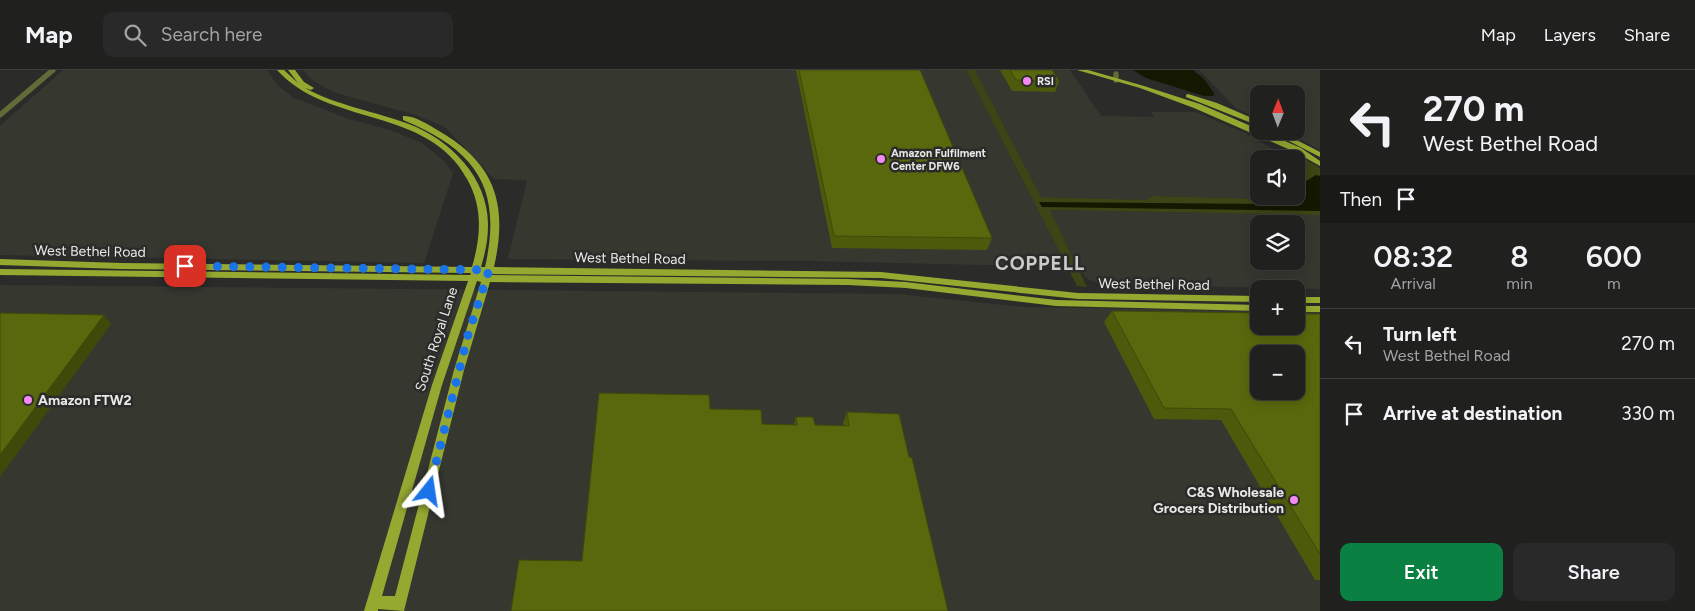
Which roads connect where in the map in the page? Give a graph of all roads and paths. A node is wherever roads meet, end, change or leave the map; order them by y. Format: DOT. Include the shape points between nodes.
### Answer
graph roads {
  1 [pos="53,70"];
  2 [pos="280,70"];
  3 [pos="291,70"];
  4 [pos="1080,70"];
  5 [pos="1102,70"];
  6 [pos="1116,77"];
  7 [pos="0,115"];
  8 [pos="386,115"];
  9 [pos="1250,120"];
  10 [pos="1292,140"];
  11 [pos="1307,147"];
  12 [pos="1298,150"];
  13 [pos="1305,154"];
  14 [pos="1320,155"];
  15 [pos="472,160"];
  16 [pos="461,164"];
  17 [pos="1320,164"];
  18 [pos="0,262"];
  19 [pos="252,267"];
  20 [pos="149,270"];
  21 [pos="0,272"];
  22 [pos="474,274"];
  23 [pos="488,274"];
  24 [pos="247,276"];
  25 [pos="1250,299"];
  26 [pos="1114,301"];
  27 [pos="1305,302"];
  28 [pos="1318,304"];
  29 [pos="1305,307"];
  30 [pos="1250,308"];
  31 [pos="373,606"];
  32 [pos="398,607"];
  1 -- 7 [label="street"];
  2 -- 8 [label="main road, South Royal Lane" via="294,85 335,106"];
  3 -- 8 [label="main road, South Royal Lane" via="302,82 323,95"];
  4 -- 6 [label="main road"];
  5 -- 6 [label="main road"];
  6 -- 9 [label="main road" via="1214,105"];
  6 -- 12 [label="main road" via="1197,106"];
  8 -- 15 [label="main road, South Royal Lane" via="416,122 446,137"];
  8 -- 16 [label="main road, South Royal Lane" via="431,137"];
  10 -- 11 [label="main road"];
  11 -- 12 [label="street"];
  11 -- 14 [label="main road"];
  13 -- 17 [label="main road"];
  15 -- 16 [label="main road"];
  15 -- 23 [label="main road, South Royal Lane" via="487,182 495,210 496,225"];
  16 -- 22 [label="main road, South Royal Lane" via="474,184 483,214 482,243"];
  18 -- 20 [label="main road, West Bethel Road"];
  19 -- 20 [label="main road, West Bethel Road"];
  19 -- 22 [label="main road, West Bethel Road"];
  19 -- 24 [label="main road"];
  20 -- 21 [label="main road, West Bethel Road"];
  20 -- 24 [label="main road, West Bethel Road"];
  22 -- 23 [label="main road, West Bethel Road"];
  22 -- 24 [label="main road, West Bethel Road"];
  22 -- 31 [label="main road, South Royal Lane" via="447,353"];
  23 -- 26 [label="main road, West Bethel Road" via="950,286 1056,303"];
  23 -- 32 [label="main road, South Royal Lane" via="468,335"];
  25 -- 26 [label="main road, West Bethel Road"];
  26 -- 30 [label="main road, West Bethel Road"];
  27 -- 28 [label="main road"];
  28 -- 29 [label="main road"];
  31 -- 32 [label="main road"];
}
